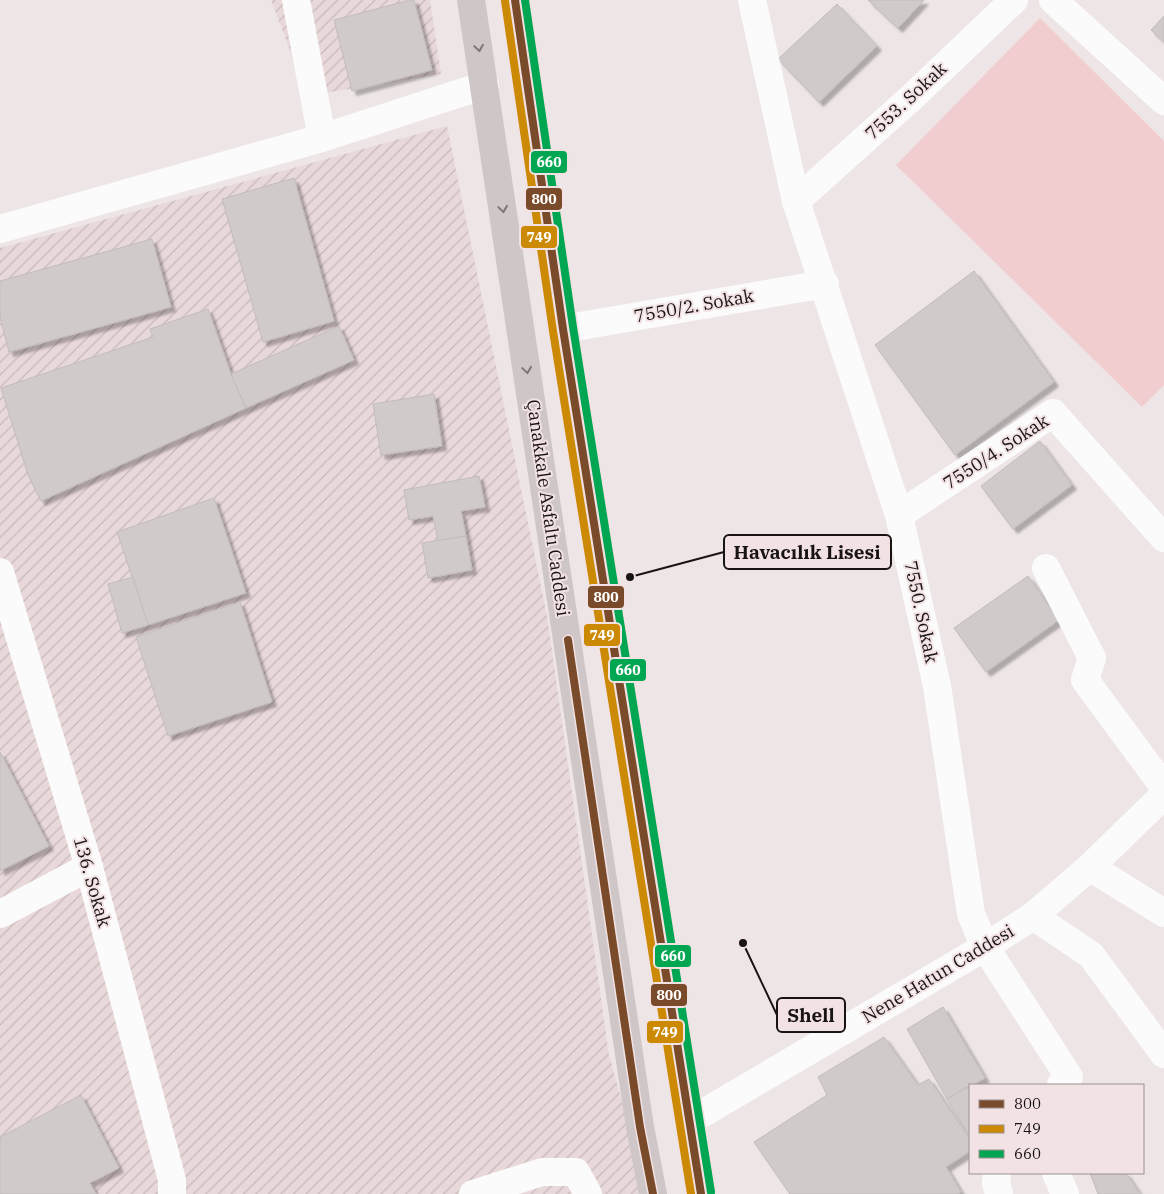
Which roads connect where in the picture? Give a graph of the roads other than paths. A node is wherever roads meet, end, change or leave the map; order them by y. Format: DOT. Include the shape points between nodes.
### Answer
graph roads {
  1 [pos="296,0"];
  2 [pos="471,0"];
  3 [pos="515,0"];
  4 [pos="752,0"];
  5 [pos="1014,0"];
  6 [pos="1053,0"];
  7 [pos="485,85"];
  8 [pos="1164,101"];
  9 [pos="322,138"];
  10 [pos="796,200"];
  11 [pos="0,229"];
  12 [pos="825,284"];
  13 [pos="564,329"];
  14 [pos="899,515"];
  15 [pos="1164,538"];
  16 [pos="1046,568"];
  17 [pos="0,572"];
  18 [pos="1164,787"];
  19 [pos="1164,795"];
  20 [pos="89,867"];
  21 [pos="1090,867"];
  22 [pos="1164,913"];
  23 [pos="0,914"];
  24 [pos="1033,916"];
  25 [pos="986,947"];
  26 [pos="1164,1054"];
  27 [pos="1063,1084"];
  28 [pos="688,1122"];
  29 [pos="998,1174"];
  30 [pos="1056,1174"];
  31 [pos="172,1194"];
  32 [pos="473,1194"];
  33 [pos="588,1194"];
  34 [pos="653,1194"];
  35 [pos="701,1194"];
  36 [pos="999,1194"];
  37 [pos="1065,1194"];
  1 -- 9 [label="street"];
  2 -- 7 [label="highway, Çanakkale Asfaltı Caddesi, one-way"];
  3 -- 13 [label="highway"];
  4 -- 10 [label="street, 7550. Sokak"];
  5 -- 10 [label="street, 7553. Sokak" via="911,98"];
  6 -- 8 [label="street"];
  7 -- 9 [label="street"];
  7 -- 34 [label="highway, Çanakkale Asfaltı Caddesi, one-way" via="637,1108"];
  9 -- 11 [label="street"];
  10 -- 12 [label="street, 7550. Sokak"];
  12 -- 13 [label="street, 7550/2. Sokak"];
  12 -- 14 [label="street, 7550. Sokak"];
  13 -- 28 [label="highway"];
  14 -- 15 [label="street, 7550/4. Sokak" via="1053,413"];
  14 -- 25 [label="street, 7550. Sokak" via="937,686 971,914"];
  16 -- 18 [label="street" via="1092,658 1084,680"];
  17 -- 20 [label="street, 136. Sokak"];
  19 -- 21 [label="street, Nene Hatun Caddesi"];
  20 -- 23 [label="street"];
  20 -- 31 [label="street, 136. Sokak" via="172,1180"];
  21 -- 22 [label="street"];
  21 -- 24 [label="street, Nene Hatun Caddesi"];
  24 -- 25 [label="street, Nene Hatun Caddesi"];
  24 -- 26 [label="street" via="1091,955"];
  25 -- 27 [label="street, 7550. Sokak" via="1069,1077"];
  25 -- 28 [label="street, Nene Hatun Caddesi"];
  28 -- 35 [label="highway"];
  29 -- 36 [label="street"];
  30 -- 37 [label="street"];
  32 -- 33 [label="street" via="542,1172 576,1172"];
}
